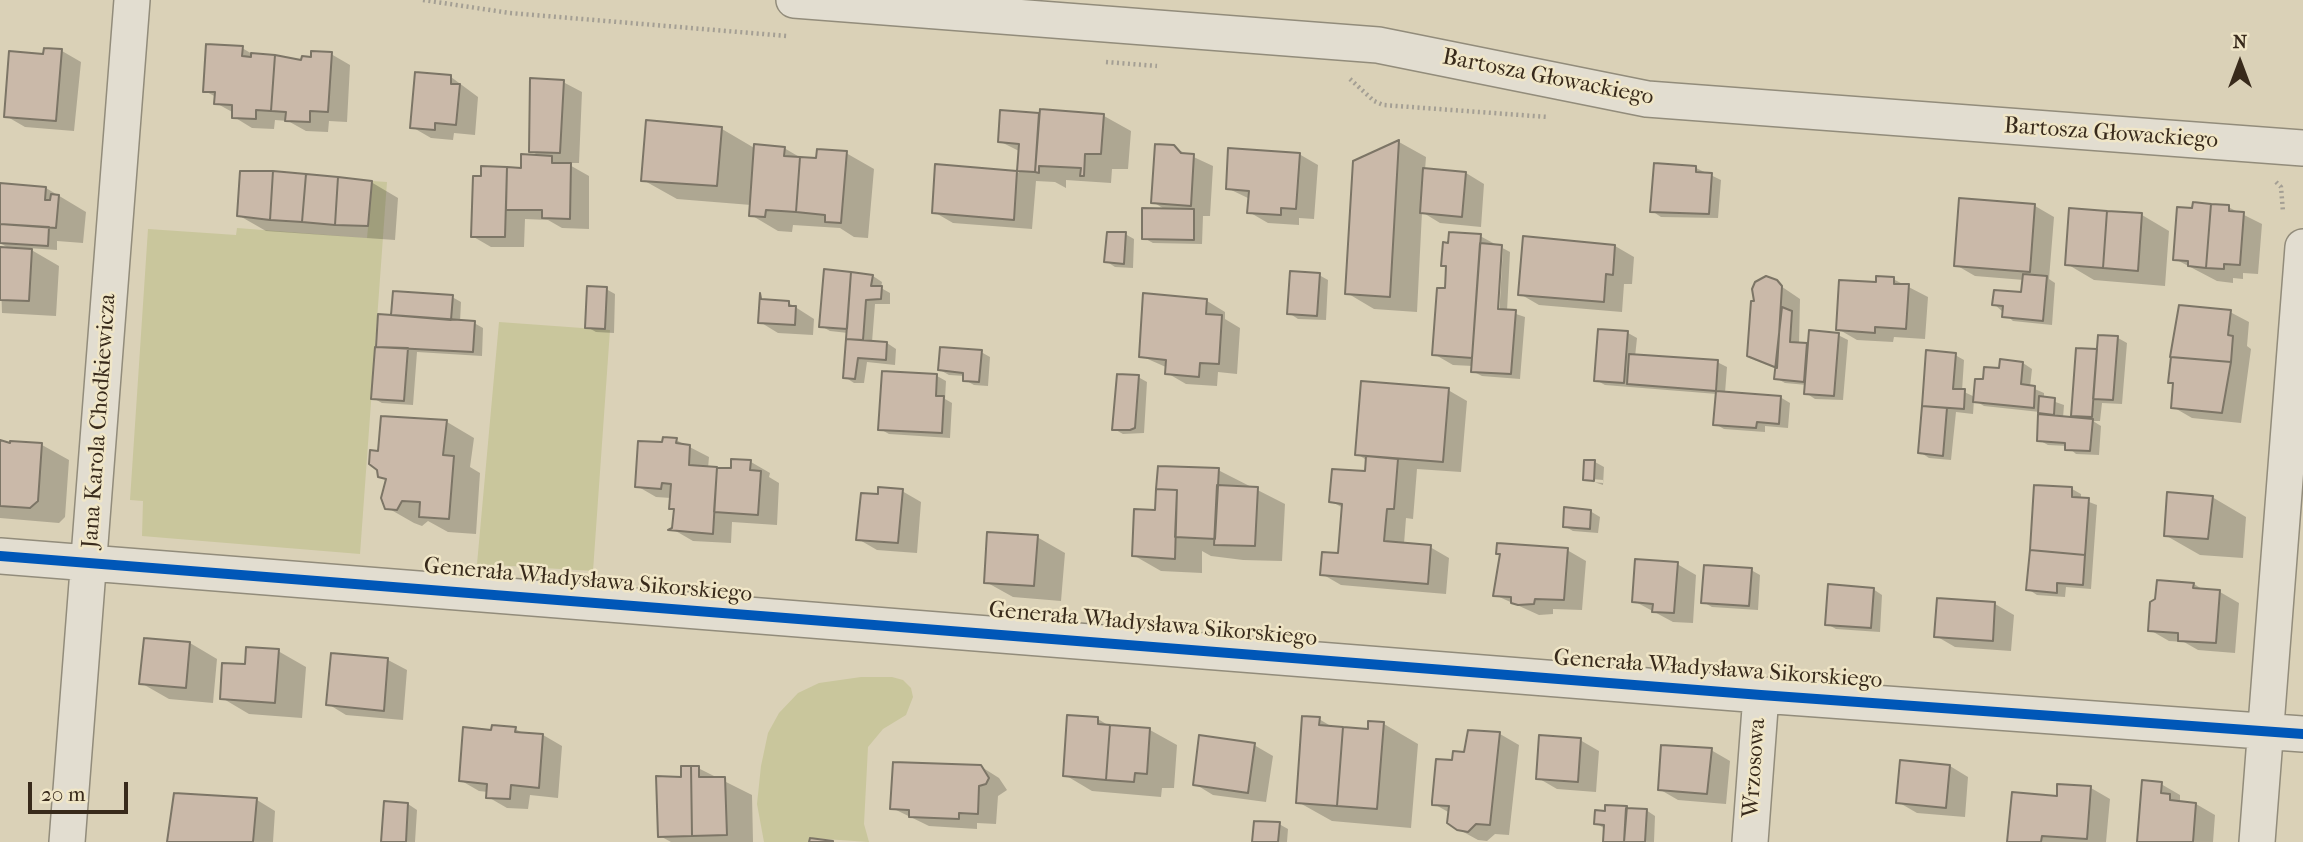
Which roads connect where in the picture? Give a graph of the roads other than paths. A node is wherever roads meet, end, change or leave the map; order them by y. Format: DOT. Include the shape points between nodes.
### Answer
graph roads {
  1 [pos="132,0"];
  2 [pos="794,0"];
  3 [pos="2303,148"];
  4 [pos="2303,247"];
  5 [pos="0,556"];
  6 [pos="89,563"];
  7 [pos="1761,695"];
  8 [pos="2267,731"];
  9 [pos="2303,734"];
  10 [pos="67,842"];
  11 [pos="1750,842"];
  12 [pos="2256,842"];
  1 -- 6 [label="street, Jana Karola Chodkiewicza"];
  2 -- 3 [label="street, Bartosza Głowackiego" via="1378,45 1647,99"];
  4 -- 8 [label="street"];
  5 -- 6 [label="street, Generała Władysława Sikorskiego"];
  6 -- 7 [label="street, Generała Władysława Sikorskiego"];
  6 -- 10 [label="street, Jana Karola Chodkiewicza"];
  7 -- 8 [label="street, Generała Władysława Sikorskiego"];
  7 -- 11 [label="street, Wrzosowa"];
  8 -- 9 [label="street, Generała Władysława Sikorskiego"];
  8 -- 12 [label="street"];
}
